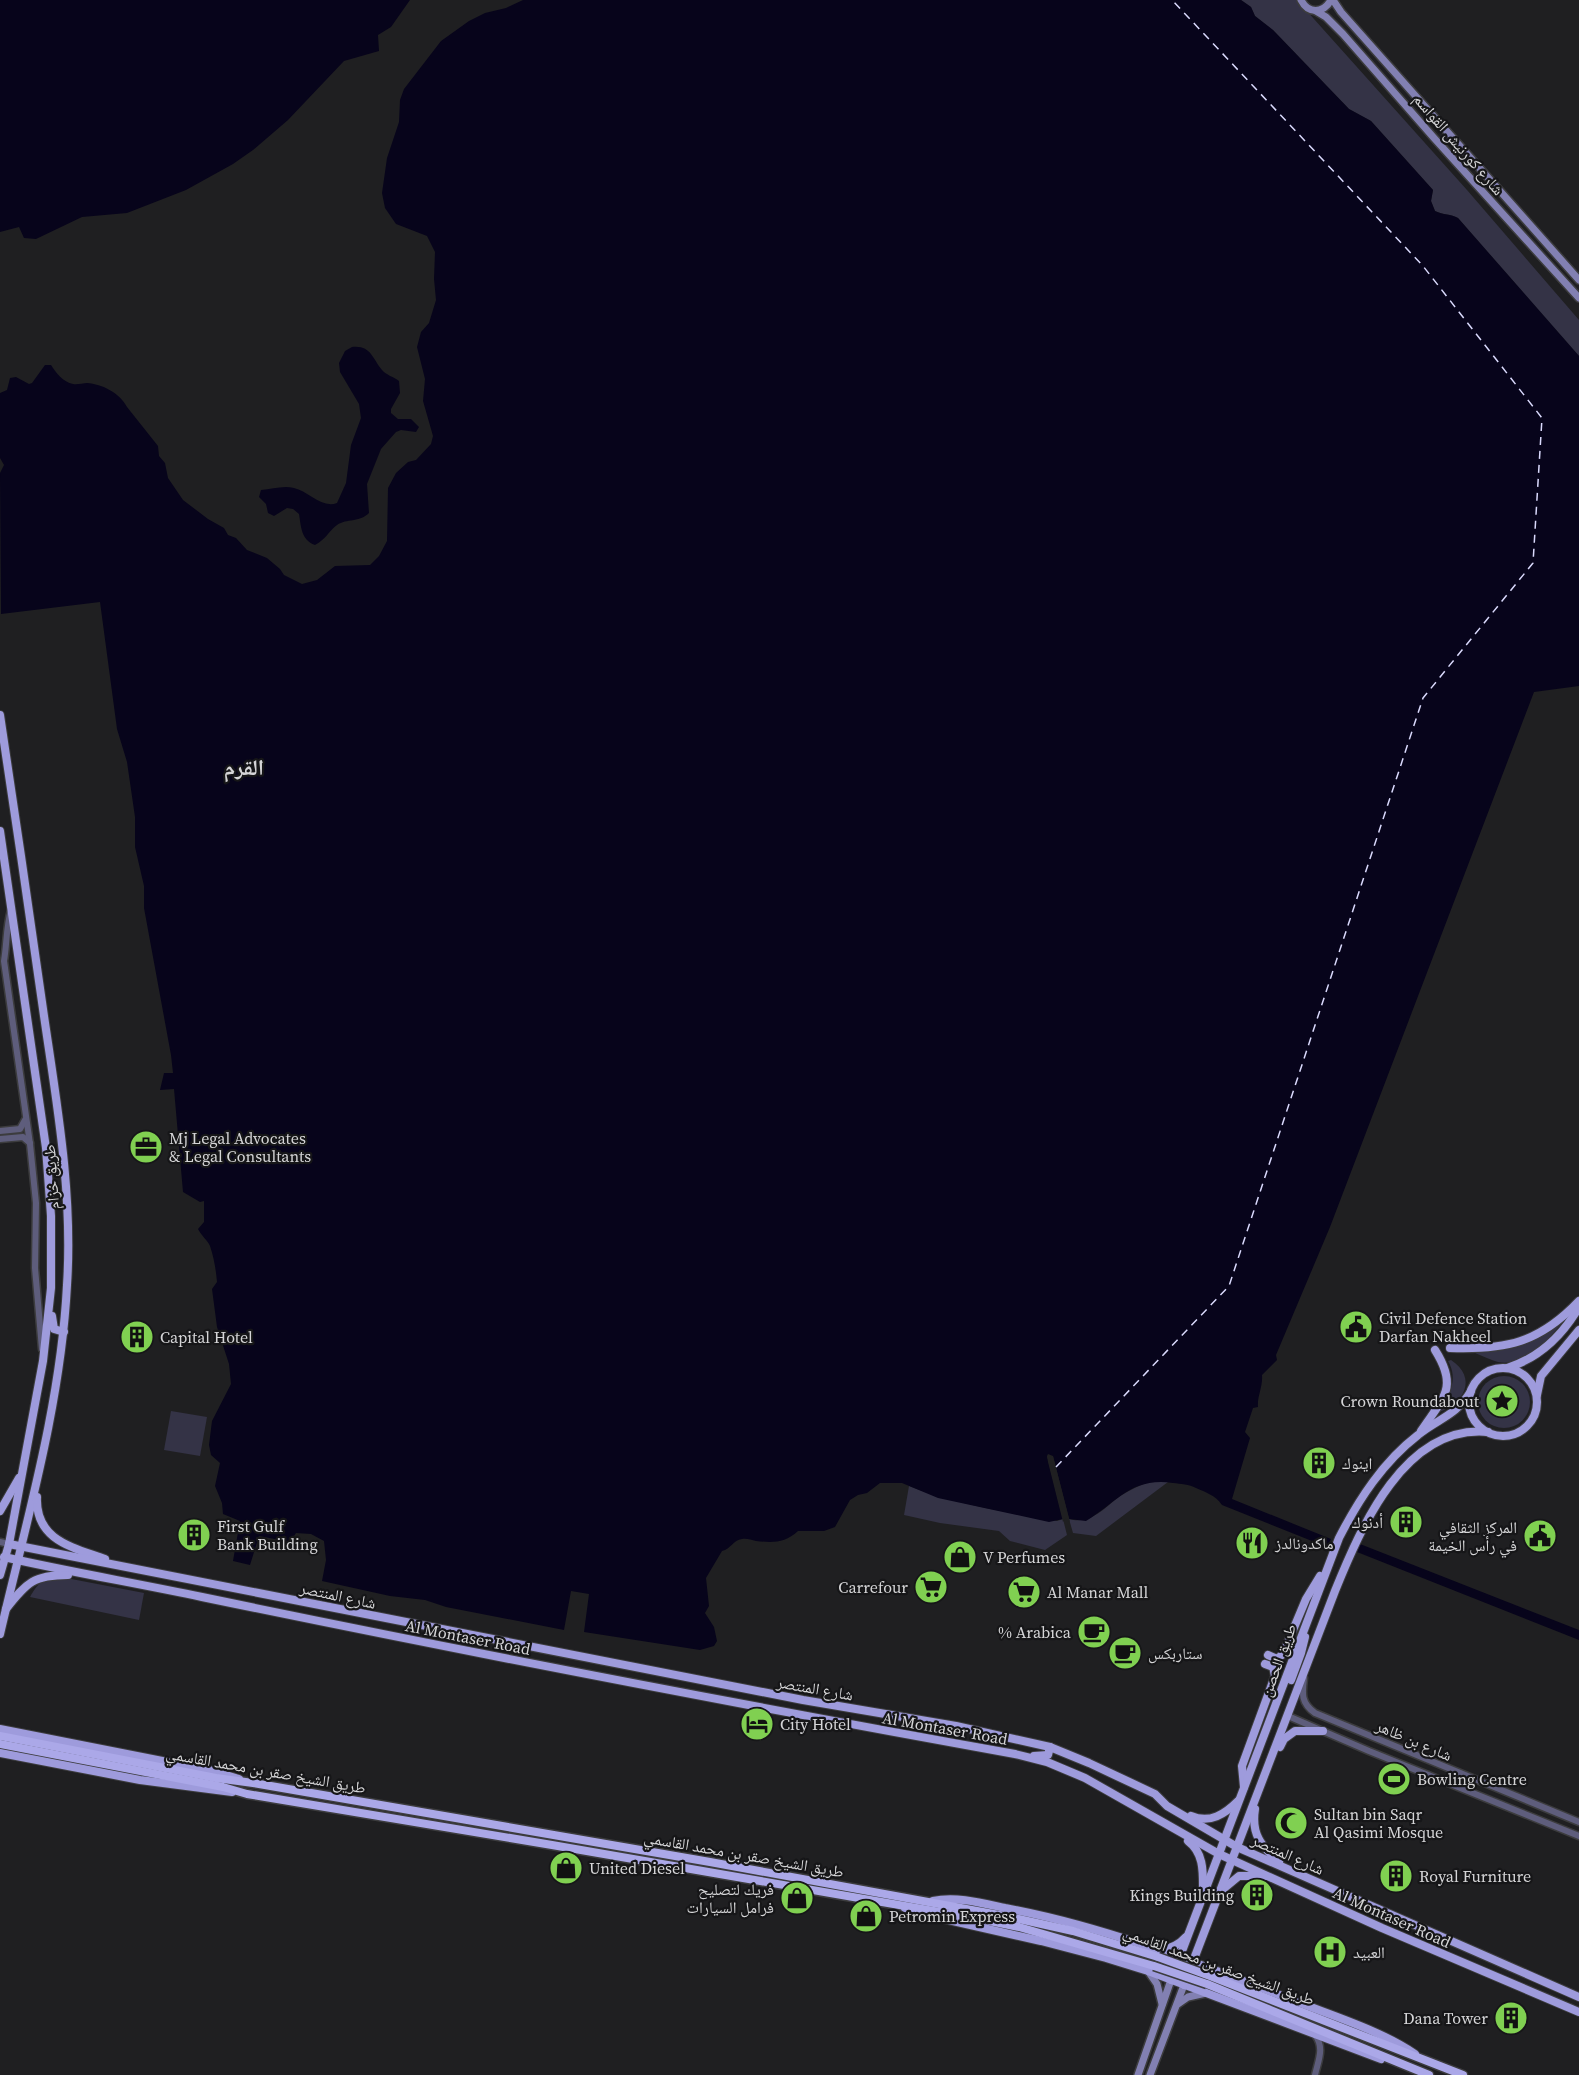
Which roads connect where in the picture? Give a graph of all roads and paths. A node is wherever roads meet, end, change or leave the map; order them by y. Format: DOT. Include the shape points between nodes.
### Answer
graph roads {
  1 [pos="1301,0"];
  2 [pos="1332,0"];
  3 [pos="1316,11"];
  4 [pos="1579,280"];
  5 [pos="1579,298"];
  6 [pos="0,715"];
  7 [pos="0,831"];
  8 [pos="11,909"];
  9 [pos="25,1120"];
  10 [pos="0,1131"];
  11 [pos="0,1139"];
  12 [pos="30,1144"];
  13 [pos="51,1288"];
  14 [pos="1579,1301"];
  15 [pos="1579,1307"];
  16 [pos="1579,1330"];
  17 [pos="64,1332"];
  18 [pos="1450,1348"];
  19 [pos="1435,1350"];
  20 [pos="43,1361"];
  21 [pos="1507,1368"];
  22 [pos="1471,1391"];
  23 [pos="1536,1396"];
  24 [pos="1488,1432"];
  25 [pos="1419,1433"];
  26 [pos="22,1472"];
  27 [pos="37,1479"];
  28 [pos="0,1511"];
  29 [pos="0,1542"];
  30 [pos="9,1544"];
  31 [pos="22,1546"];
  32 [pos="2,1557"];
  33 [pos="17,1560"];
  34 [pos="129,1567"];
  35 [pos="1327,1568"];
  36 [pos="0,1575"];
  37 [pos="83,1575"];
  38 [pos="5,1610"];
  39 [pos="1305,1623"];
  40 [pos="0,1634"];
  41 [pos="1268,1655"];
  42 [pos="1265,1664"];
  43 [pos="1305,1672"];
  44 [pos="1288,1716"];
  45 [pos="2,1730"];
  46 [pos="1323,1731"];
  47 [pos="0,1744"];
  48 [pos="1050,1747"];
  49 [pos="0,1753"];
  50 [pos="1018,1755"];
  51 [pos="1271,1761"];
  52 [pos="1448,1769"];
  53 [pos="1423,1772"];
  54 [pos="248,1794"];
  55 [pos="1243,1794"];
  56 [pos="1258,1795"];
  57 [pos="1167,1806"];
  58 [pos="1160,1821"];
  59 [pos="1579,1822"];
  60 [pos="1579,1836"];
  61 [pos="1224,1840"];
  62 [pos="1238,1847"];
  63 [pos="1219,1854"];
  64 [pos="1232,1860"];
  65 [pos="1284,1867"];
  66 [pos="1269,1876"];
  67 [pos="1219,1894"];
  68 [pos="1203,1898"];
  69 [pos="1189,1934"];
  70 [pos="1200,1944"];
  71 [pos="1158,1953"];
  72 [pos="1180,1957"];
  73 [pos="1193,1962"];
  74 [pos="1151,1968"];
  75 [pos="1209,1976"];
  76 [pos="1172,1980"];
  77 [pos="1184,1985"];
  78 [pos="1207,1994"];
  79 [pos="1579,1997"];
  80 [pos="1162,2006"];
  81 [pos="1175,2008"];
  82 [pos="1579,2012"];
  83 [pos="1315,2035"];
  84 [pos="1332,2042"];
  85 [pos="1321,2050"];
  86 [pos="1415,2069"];
  87 [pos="1138,2075"];
  88 [pos="1150,2075"];
  89 [pos="1315,2075"];
  90 [pos="1429,2075"];
  91 [pos="1463,2075"];
  1 -- 3 [label="main road, شارع كورنيش القواسم" via="1306,8"];
  2 -- 3 [label="main road"];
  2 -- 4 [label="main road, شارع كورنيش القواسم"];
  3 -- 5 [label="main road, شارع كورنيش القواسم" via="1343,34"];
  6 -- 17 [label="main road, طريق خزام" via="64,1153 69,1246"];
  7 -- 8 [label="main road, طريق خزام"];
  8 -- 9 [label="street" via="4,961"];
  8 -- 13 [label="main road, طريق خزام" via="46,1148"];
  9 -- 10 [label="street" via="20,1129"];
  9 -- 12 [label="street"];
  11 -- 12 [label="street" via="23,1137"];
  12 -- 20 [label="street"];
  13 -- 17 [label="main road" via="52,1326"];
  13 -- 20 [label="main road, طريق خزام"];
  14 -- 18 [label="main road" via="1550,1327 1513,1344"];
  15 -- 21 [label="main road" via="1538,1355"];
  16 -- 23 [label="main road" via="1541,1376"];
  17 -- 27 [label="main road, طريق خزام"];
  19 -- 25 [label="main road" via="1447,1370 1446,1392"];
  20 -- 26 [label="main road, طريق خزام"];
  21 -- 22 [label="main road" via="1484,1374"];
  21 -- 23 [label="main road" via="1526,1377"];
  22 -- 24 [label="main road" via="1473,1417"];
  22 -- 25 [label="main road, طريق الحصن" via="1459,1408"];
  23 -- 24 [label="main road" via="1535,1414 1520,1431 1509,1435"];
  24 -- 43 [label="main road, طريق الحصن" via="1467,1431 1446,1437 1398,1474 1354,1544"];
  25 -- 35 [label="main road, طريق الحصن" via="1364,1494"];
  26 -- 28 [label="main road"];
  26 -- 30 [label="main road, طريق خزام"];
  27 -- 31 [label="main road, طريق خزام"];
  27 -- 34 [label="main road" via="36,1510 50,1534 64,1545"];
  29 -- 30 [label="street, شارع المنتصر"];
  30 -- 31 [label="main road, شارع المنتصر"];
  30 -- 32 [label="main road, طريق خزام"];
  31 -- 33 [label="main road, طريق خزام"];
  31 -- 34 [label="main road, شارع المنتصر"];
  32 -- 33 [label="main road"];
  32 -- 36 [label="main road, طريق خزام"];
  33 -- 37 [label="main road"];
  33 -- 38 [label="main road, طريق خزام"];
  34 -- 48 [label="main road, شارع المنتصر"];
  35 -- 39 [label="main road, طريق الحصن"];
  35 -- 41 [label="main road" via="1310,1592 1281,1657 1274,1659"];
  37 -- 38 [label="main road" via="48,1575 33,1581"];
  37 -- 50 [label="main road, Al Montaser Road" via="652,1688"];
  38 -- 40 [label="main road, طريق خزام"];
  39 -- 44 [label="main road" via="1301,1653 1281,1707"];
  39 -- 55 [label="main road, طريق الحصن"];
  42 -- 55 [label="main road" via="1273,1667 1275,1676 1242,1766"];
  43 -- 44 [label="main road, طريق الحصن"];
  43 -- 52 [label="street, شارع بن ظاهر" via="1302,1696 1315,1713"];
  44 -- 46 [label="street, شارع بن ظاهر"];
  44 -- 51 [label="main road, طريق الحصن"];
  45 -- 71 [label="highway, طريق الشيخ صقر بن محمد القاسمي" via="216,1778 1010,1917"];
  46 -- 51 [label="main road" via="1295,1731"];
  46 -- 53 [label="street, شارع بن ظاهر"];
  47 -- 54 [label="highway, طريق الشيخ صقر بن محمد القاسمي"];
  48 -- 50 [label="main road" via="1044,1756"];
  48 -- 57 [label="main road, شارع المنتصر" via="1155,1794"];
  49 -- 54 [label="main road" via="140,1780"];
  50 -- 58 [label="main road, Al Montaser Road" via="1085,1778"];
  51 -- 56 [label="main road, طريق الحصن"];
  52 -- 53 [label="street" via="1420,1761 1418,1766"];
  52 -- 59 [label="street, شارع بن ظاهر"];
  53 -- 60 [label="street, شارع بن ظاهر"];
  54 -- 74 [label="highway, طريق الشيخ صقر بن محمد القاسمي" via="1019,1927"];
  55 -- 57 [label="main road" via="1226,1812 1210,1819 1195,1818"];
  55 -- 61 [label="main road, طريق الحصن"];
  56 -- 62 [label="main road, طريق الحصن"];
  56 -- 65 [label="main road" via="1256,1835 1264,1850"];
  57 -- 61 [label="main road, شارع المنتصر"];
  58 -- 63 [label="main road, Al Montaser Road"];
  58 -- 68 [label="main road" via="1192,1845 1201,1858"];
  61 -- 62 [label="main road, شارع المنتصر"];
  61 -- 63 [label="main road, طريق الحصن"];
  62 -- 64 [label="main road, طريق الحصن"];
  62 -- 65 [label="main road, شارع المنتصر"];
  63 -- 64 [label="main road, Al Montaser Road"];
  63 -- 68 [label="main road, طريق الحصن"];
  64 -- 66 [label="main road, Al Montaser Road"];
  64 -- 67 [label="main road, طريق الحصن"];
  65 -- 79 [label="main road, شارع المنتصر"];
  66 -- 67 [label="main road" via="1239,1876"];
  66 -- 82 [label="main road, Al Montaser Road"];
  67 -- 70 [label="main road, طريق الحصن"];
  68 -- 69 [label="main road, طريق الحصن"];
  69 -- 71 [label="main road"];
  69 -- 72 [label="main road, طريق الحصن"];
  70 -- 73 [label="main road, طريق الحصن"];
  70 -- 75 [label="main road"];
  71 -- 72 [label="main road"];
  71 -- 75 [label="highway, طريق الشيخ صقر بن محمد القاسمي, bridge"];
  72 -- 73 [label="main road"];
  72 -- 76 [label="main road, طريق الحصن"];
  73 -- 75 [label="main road"];
  73 -- 77 [label="main road, طريق الحصن"];
  74 -- 75 [label="highway, طريق الشيخ صقر بن محمد القاسمي, bridge"];
  74 -- 76 [label="main road"];
  74 -- 80 [label="main road"];
  75 -- 86 [label="highway, طريق الشيخ صقر بن محمد القاسمي"];
  75 -- 91 [label="highway, طريق الشيخ صقر بن محمد القاسمي"];
  76 -- 77 [label="main road"];
  76 -- 80 [label="main road"];
  77 -- 78 [label="main road"];
  77 -- 81 [label="main road"];
  78 -- 81 [label="main road" via="1188,1997"];
  78 -- 83 [label="main road"];
  80 -- 87 [label="main road"];
  81 -- 88 [label="main road"];
  83 -- 84 [label="main road"];
  83 -- 85 [label="street"];
  84 -- 85 [label="street"];
  84 -- 86 [label="main road"];
  85 -- 89 [label="street"];
  86 -- 90 [label="highway, طريق الشيخ صقر بن محمد القاسمي"];
}
